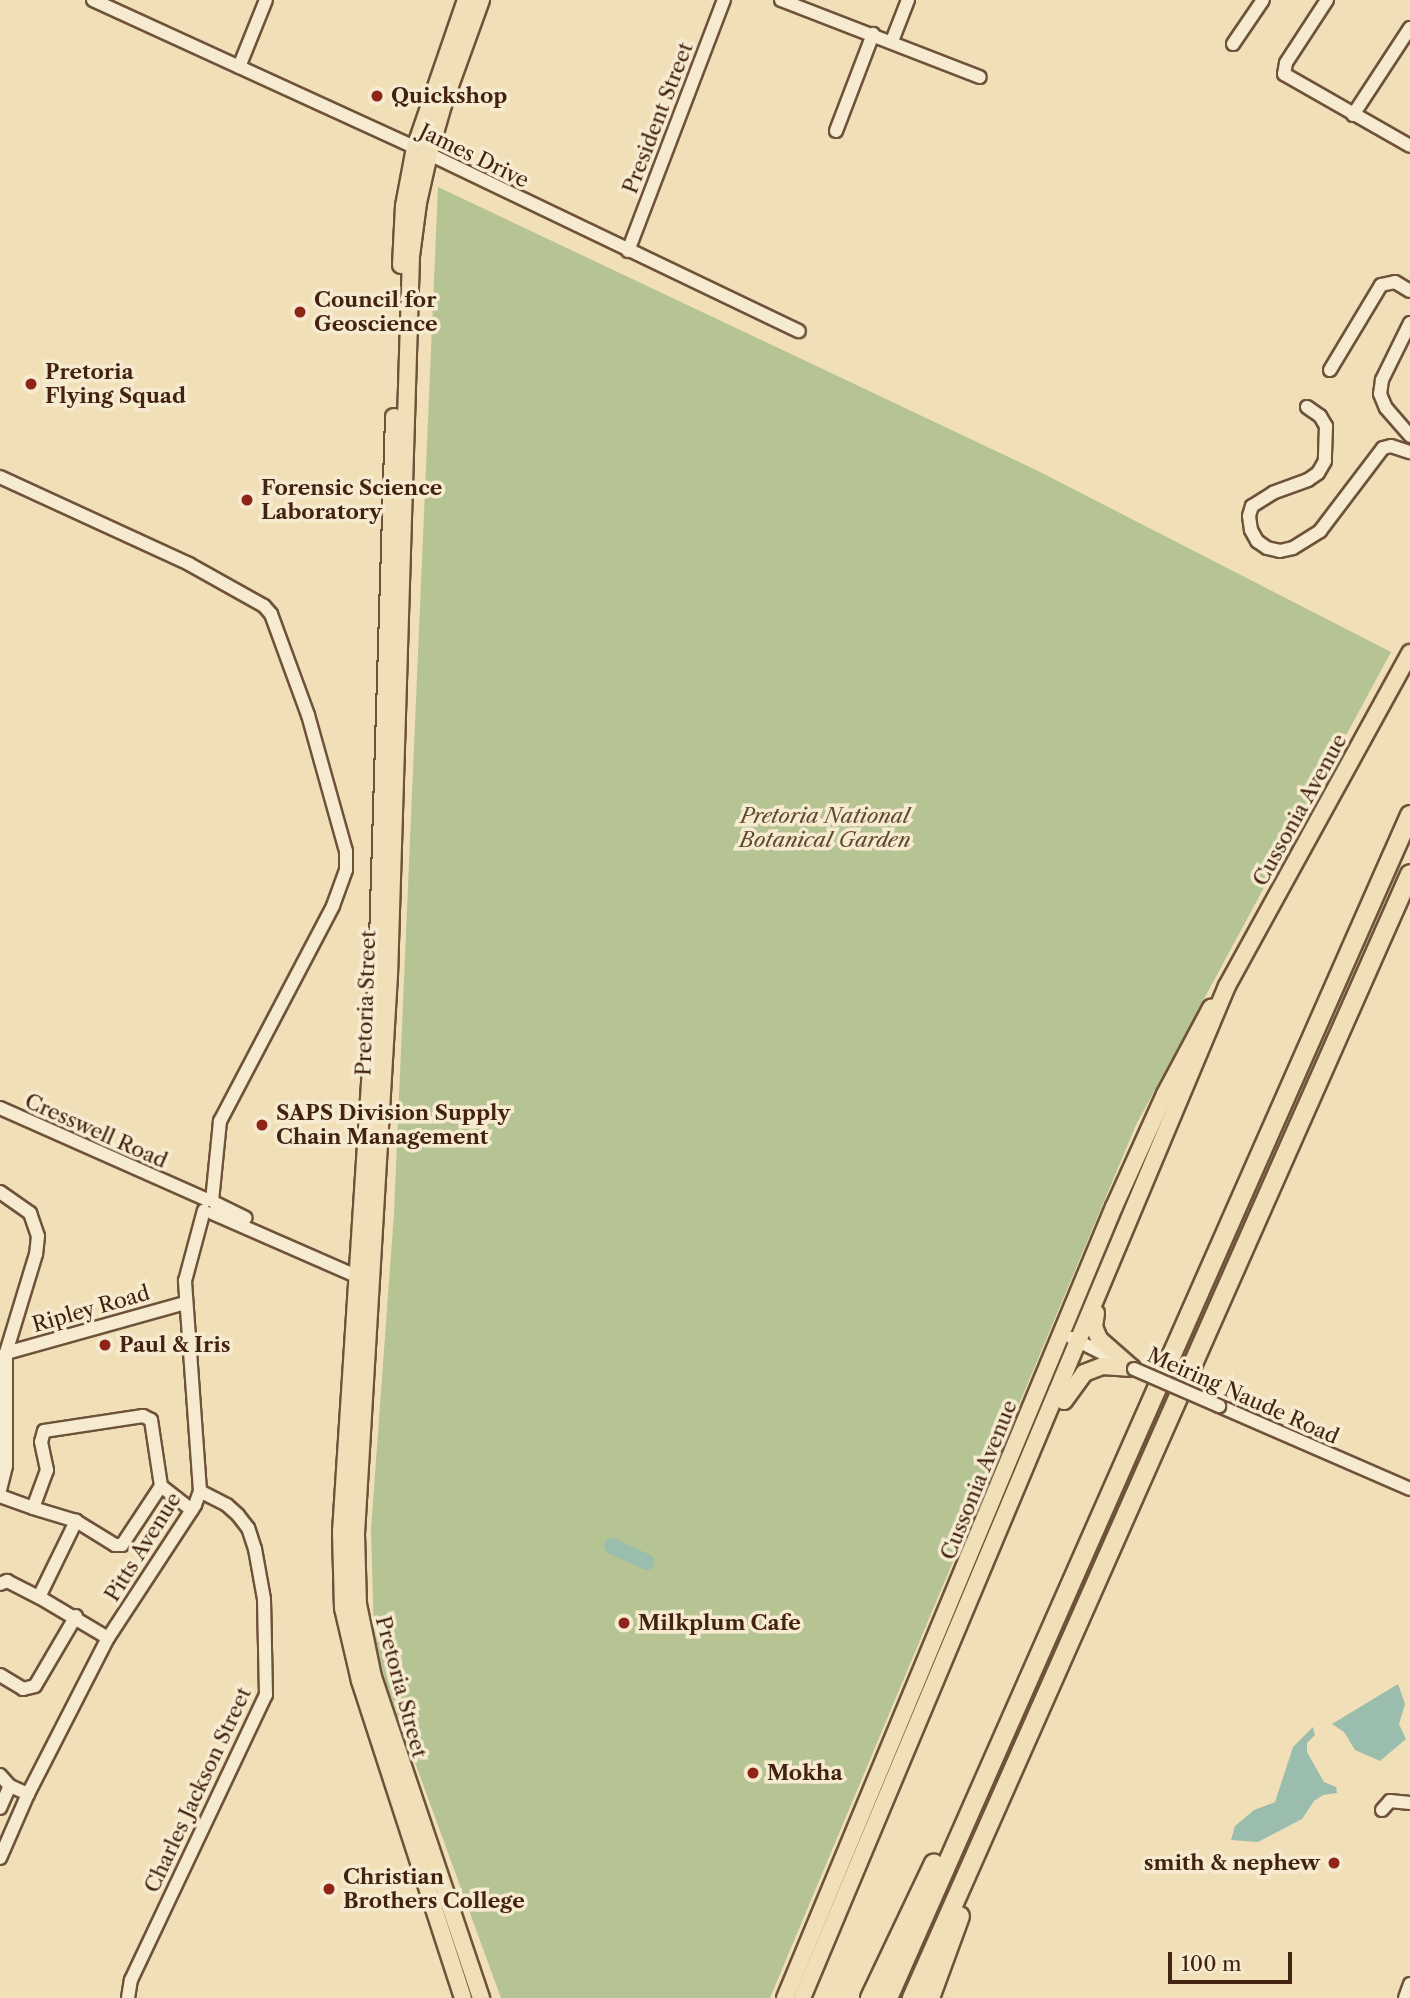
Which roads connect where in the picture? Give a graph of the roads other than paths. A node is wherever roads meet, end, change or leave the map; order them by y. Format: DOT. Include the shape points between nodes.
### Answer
graph roads {
  1 [pos="93,0"];
  2 [pos="266,0"];
  3 [pos="466,0"];
  4 [pos="481,0"];
  5 [pos="724,0"];
  6 [pos="781,0"];
  7 [pos="908,0"];
  8 [pos="1263,0"];
  9 [pos="1327,0"];
  10 [pos="1410,28"];
  11 [pos="873,34"];
  12 [pos="892,41"];
  13 [pos="1233,44"];
  14 [pos="239,67"];
  15 [pos="980,77"];
  16 [pos="1353,115"];
  17 [pos="836,131"];
  18 [pos="1410,146"];
  19 [pos="422,151"];
  20 [pos="628,250"];
  21 [pos="1410,291"];
  22 [pos="1410,323"];
  23 [pos="799,331"];
  24 [pos="1330,370"];
  25 [pos="1307,407"];
  26 [pos="1410,436"];
  27 [pos="1410,452"];
  28 [pos="0,477"];
  29 [pos="1410,653"];
  30 [pos="1410,815"];
  31 [pos="1410,874"];
  32 [pos="1227,986"];
  33 [pos="0,1108"];
  34 [pos="4,1194"];
  35 [pos="209,1207"];
  36 [pos="356,1272"];
  37 [pos="373,1279"];
  38 [pos="1105,1281"];
  39 [pos="186,1303"];
  40 [pos="1062,1334"];
  41 [pos="1080,1341"];
  42 [pos="1180,1341"];
  43 [pos="6,1353"];
  44 [pos="1133,1369"];
  45 [pos="1029,1459"];
  46 [pos="161,1486"];
  47 [pos="1410,1489"];
  48 [pos="0,1490"];
  49 [pos="200,1492"];
  50 [pos="0,1496"];
  51 [pos="33,1508"];
  52 [pos="192,1510"];
  53 [pos="76,1521"];
  54 [pos="0,1584"];
  55 [pos="39,1597"];
  56 [pos="76,1616"];
  57 [pos="108,1638"];
  58 [pos="0,1675"];
  59 [pos="1049,1688"];
  60 [pos="0,1775"];
  61 [pos="10,1786"];
  62 [pos="28,1794"];
  63 [pos="1410,1803"];
  64 [pos="0,1808"];
  65 [pos="1382,1810"];
  66 [pos="0,1858"];
  67 [pos="128,1998"];
  68 [pos="463,1998"];
  69 [pos="481,1998"];
  70 [pos="785,1998"];
  71 [pos="802,1998"];
  72 [pos="870,1998"];
  73 [pos="888,1998"];
  74 [pos="912,1998"];
  75 [pos="930,1998"];
  1 -- 14 [label="street, James Drive"];
  2 -- 14 [label="street"];
  3 -- 19 [label="main road, Pretoria Street"];
  4 -- 19 [label="main road, Pretoria Street"];
  5 -- 20 [label="street, President Street"];
  6 -- 11 [label="street"];
  7 -- 12 [label="street"];
  8 -- 13 [label="street"];
  9 -- 16 [label="street" via="1283,71"];
  10 -- 16 [label="street"];
  11 -- 12 [label="street"];
  11 -- 17 [label="street"];
  12 -- 15 [label="street"];
  14 -- 19 [label="street, James Drive"];
  16 -- 18 [label="street"];
  19 -- 20 [label="street, James Drive"];
  19 -- 36 [label="main road, Pretoria Street" via="402,225 377,974"];
  19 -- 37 [label="main road, Pretoria Street" via="411,256 401,665"];
  20 -- 23 [label="street, James Drive"];
  21 -- 24 [label="street" via="1395,282 1381,285"];
  22 -- 26 [label="street" via="1382,380 1380,394"];
  25 -- 27 [label="street" via="1326,426 1325,461 1308,480 1252,506 1251,530 1267,548 1293,548 1320,531 1383,448"];
  28 -- 35 [label="street" via="189,564 264,606 308,715 346,851 346,870 333,906 220,1121"];
  29 -- 32 [label="main road, Cussonia Avenue"];
  30 -- 42 [label="highway"];
  31 -- 59 [label="highway"];
  32 -- 38 [label="main road, Cussonia Avenue"];
  32 -- 40 [label="main road, Cussonia Avenue" via="1205,1016 1165,1094"];
  33 -- 35 [label="street, Cresswell Road"];
  34 -- 43 [label="street" via="30,1213 38,1238"];
  35 -- 36 [label="street, Cresswell Road"];
  35 -- 39 [label="street, Pitts Avenue" via="186,1269"];
  36 -- 37 [label="street, Cresswell Road"];
  36 -- 68 [label="main road, Pretoria Street" via="341,1532 343,1608 360,1681"];
  37 -- 69 [label="main road, Pretoria Street" via="356,1534 358,1604 373,1677"];
  38 -- 41 [label="main road, Cussonia Avenue"];
  38 -- 44 [label="main road" via="1094,1331 1102,1344"];
  39 -- 43 [label="street, Ripley Road"];
  39 -- 49 [label="street, Pitts Avenue"];
  40 -- 41 [label="street, Meiring Naude Road"];
  40 -- 70 [label="main road, Cussonia Avenue"];
  41 -- 44 [label="street, Meiring Naude Road"];
  41 -- 45 [label="main road, Cussonia Avenue"];
  42 -- 72 [label="highway" via="1143,1408"];
  42 -- 73 [label="highway"];
  43 -- 48 [label="street" via="6,1466"];
  44 -- 45 [label="main road" via="1102,1366 1079,1376 1043,1445"];
  44 -- 47 [label="street, Meiring Naude Road, bridge"];
  45 -- 71 [label="main road, Cussonia Avenue"];
  46 -- 51 [label="street" via="147,1416 53,1427 42,1434 47,1470"];
  46 -- 52 [label="street"];
  46 -- 53 [label="street" via="122,1545"];
  49 -- 52 [label="street, Pitts Avenue"];
  49 -- 67 [label="street, Charles Jackson Street" via="238,1515 255,1549 264,1599 266,1695 131,1980"];
  50 -- 51 [label="street"];
  51 -- 53 [label="street"];
  52 -- 57 [label="street, Pitts Avenue"];
  53 -- 55 [label="street"];
  54 -- 55 [label="street" via="7,1581"];
  55 -- 56 [label="street"];
  56 -- 57 [label="street"];
  56 -- 58 [label="street" via="35,1686 23,1689"];
  57 -- 62 [label="street, Pitts Avenue"];
  59 -- 74 [label="highway"];
  59 -- 75 [label="highway"];
  60 -- 61 [label="street"];
  61 -- 62 [label="street"];
  61 -- 64 [label="street"];
  62 -- 66 [label="street, Pitts Avenue"];
  63 -- 65 [label="street" via="1390,1801"];
}
